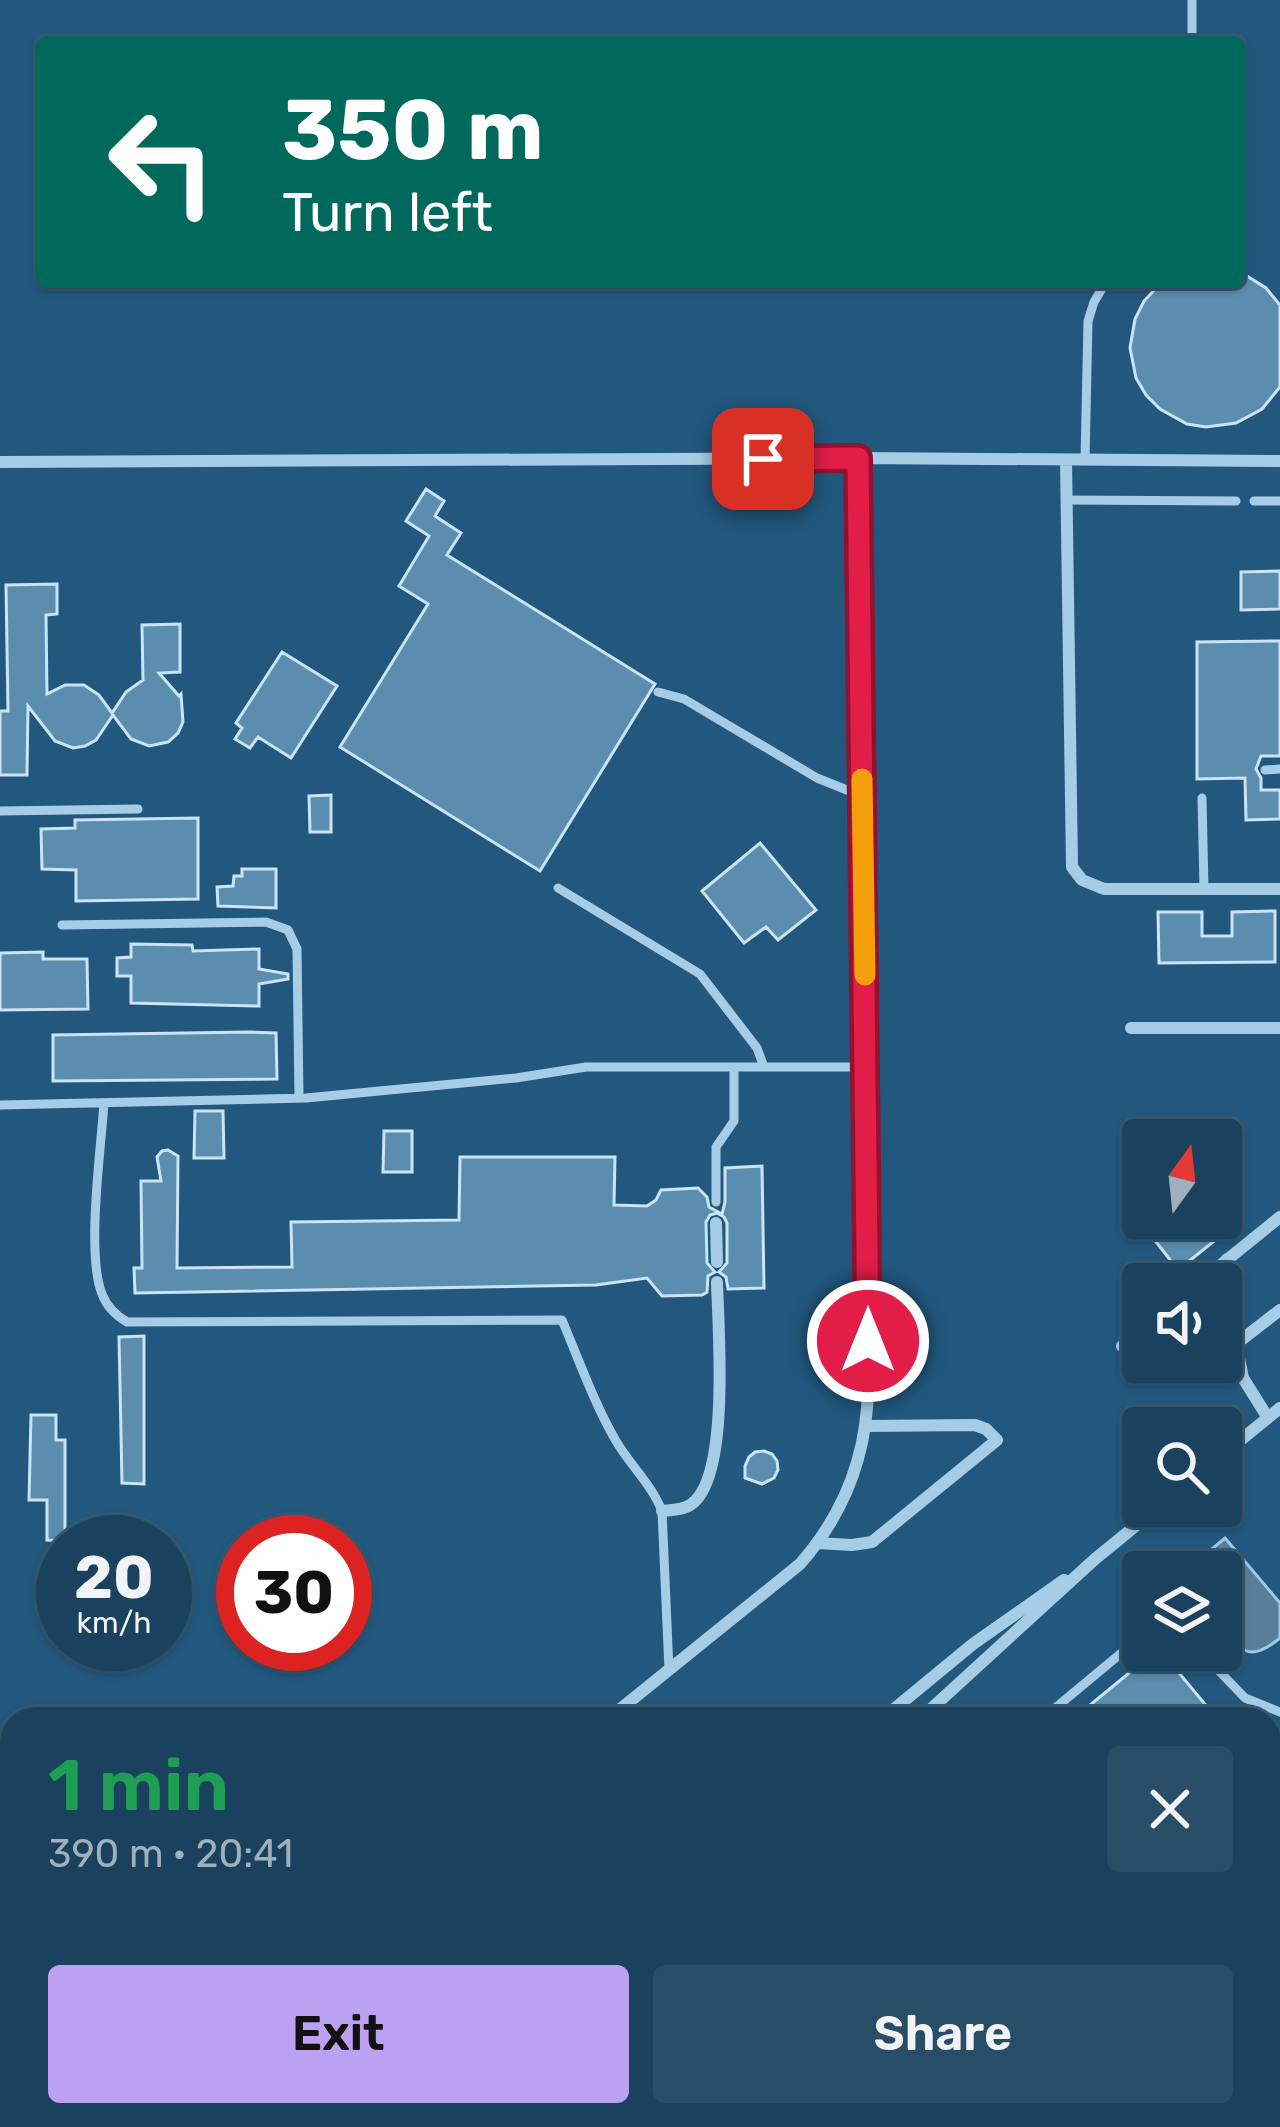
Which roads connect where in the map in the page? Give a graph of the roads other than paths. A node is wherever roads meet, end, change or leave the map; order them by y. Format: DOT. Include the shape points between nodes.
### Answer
graph roads {
  1 [pos="1192,0"];
  2 [pos="1192,36"];
  3 [pos="1102,288"];
  4 [pos="858,458"];
  5 [pos="1066,460"];
  6 [pos="1085,460"];
  7 [pos="1280,461"];
  8 [pos="0,462"];
  9 [pos="1066,500"];
  10 [pos="1235,501"];
  11 [pos="1254,501"];
  12 [pos="1280,501"];
  13 [pos="658,692"];
  14 [pos="1280,769"];
  15 [pos="1265,770"];
  16 [pos="862,796"];
  17 [pos="1202,798"];
  18 [pos="138,809"];
  19 [pos="0,811"];
  20 [pos="558,888"];
  21 [pos="1204,889"];
  22 [pos="1280,889"];
  23 [pos="62,925"];
  24 [pos="1131,1028"];
  25 [pos="1280,1028"];
  26 [pos="764,1066"];
  27 [pos="734,1067"];
  28 [pos="866,1067"];
  29 [pos="299,1098"];
  30 [pos="104,1102"];
  31 [pos="0,1105"];
  32 [pos="716,1202"];
  33 [pos="1280,1217"];
  34 [pos="716,1223"];
  35 [pos="1228,1259"];
  36 [pos="717,1262"];
  37 [pos="1223,1263"];
  38 [pos="1228,1263"];
  39 [pos="717,1282"];
  40 [pos="1280,1310"];
  41 [pos="1242,1339"];
  42 [pos="1242,1373"];
  43 [pos="1280,1408"];
  44 [pos="1268,1418"];
  45 [pos="866,1426"];
  46 [pos="1242,1439"];
  47 [pos="662,1511"];
  48 [pos="1134,1527"];
  49 [pos="817,1543"];
  50 [pos="1095,1559"];
  51 [pos="1122,1652"];
  52 [pos="669,1670"];
  53 [pos="1219,1671"];
  54 [pos="623,1707"];
  55 [pos="897,1707"];
  56 [pos="933,1707"];
  57 [pos="1056,1707"];
  58 [pos="1268,1707"];
  1 -- 2 [label="lane"];
  3 -- 6 [label="lane" via="1088,321"];
  4 -- 5 [label="street"];
  4 -- 8 [label="street"];
  4 -- 16 [label="street"];
  5 -- 6 [label="street"];
  5 -- 9 [label="street"];
  6 -- 7 [label="street"];
  9 -- 10 [label="lane"];
  9 -- 21 [label="street" via="1072,867 1104,889"];
  11 -- 12 [label="lane"];
  13 -- 16 [label="lane"];
  14 -- 15 [label="lane"];
  16 -- 28 [label="street"];
  17 -- 21 [label="lane"];
  18 -- 19 [label="lane"];
  20 -- 26 [label="lane" via="700,974"];
  21 -- 22 [label="street"];
  23 -- 29 [label="lane" via="266,922 288,930 296,942"];
  24 -- 25 [label="street"];
  26 -- 27 [label="lane"];
  26 -- 28 [label="lane"];
  27 -- 29 [label="lane" via="576,1068"];
  27 -- 32 [label="lane" via="734,1120 716,1147"];
  28 -- 45 [label="street"];
  29 -- 30 [label="lane"];
  30 -- 31 [label="lane"];
  30 -- 47 [label="lane" via="95,1259 103,1295 119,1318 562,1320 607,1425"];
  33 -- 35 [label="street"];
  34 -- 36 [label="street"];
  35 -- 37 [label="street"];
  35 -- 38 [label="street"];
  39 -- 47 [label="street" via="713,1461 691,1505"];
  40 -- 41 [label="street"];
  42 -- 44 [label="street"];
  43 -- 44 [label="street"];
  44 -- 46 [label="street"];
  45 -- 49 [label="street" via="846,1496"];
  45 -- 49 [label="street" via="974,1425 997,1440 872,1542"];
  47 -- 52 [label="lane"];
  48 -- 50 [label="street"];
  49 -- 52 [label="street"];
  50 -- 55 [label="street"];
  50 -- 56 [label="street"];
  51 -- 57 [label="lane"];
  52 -- 54 [label="street"];
  53 -- 58 [label="lane" via="1245,1698"];
}
